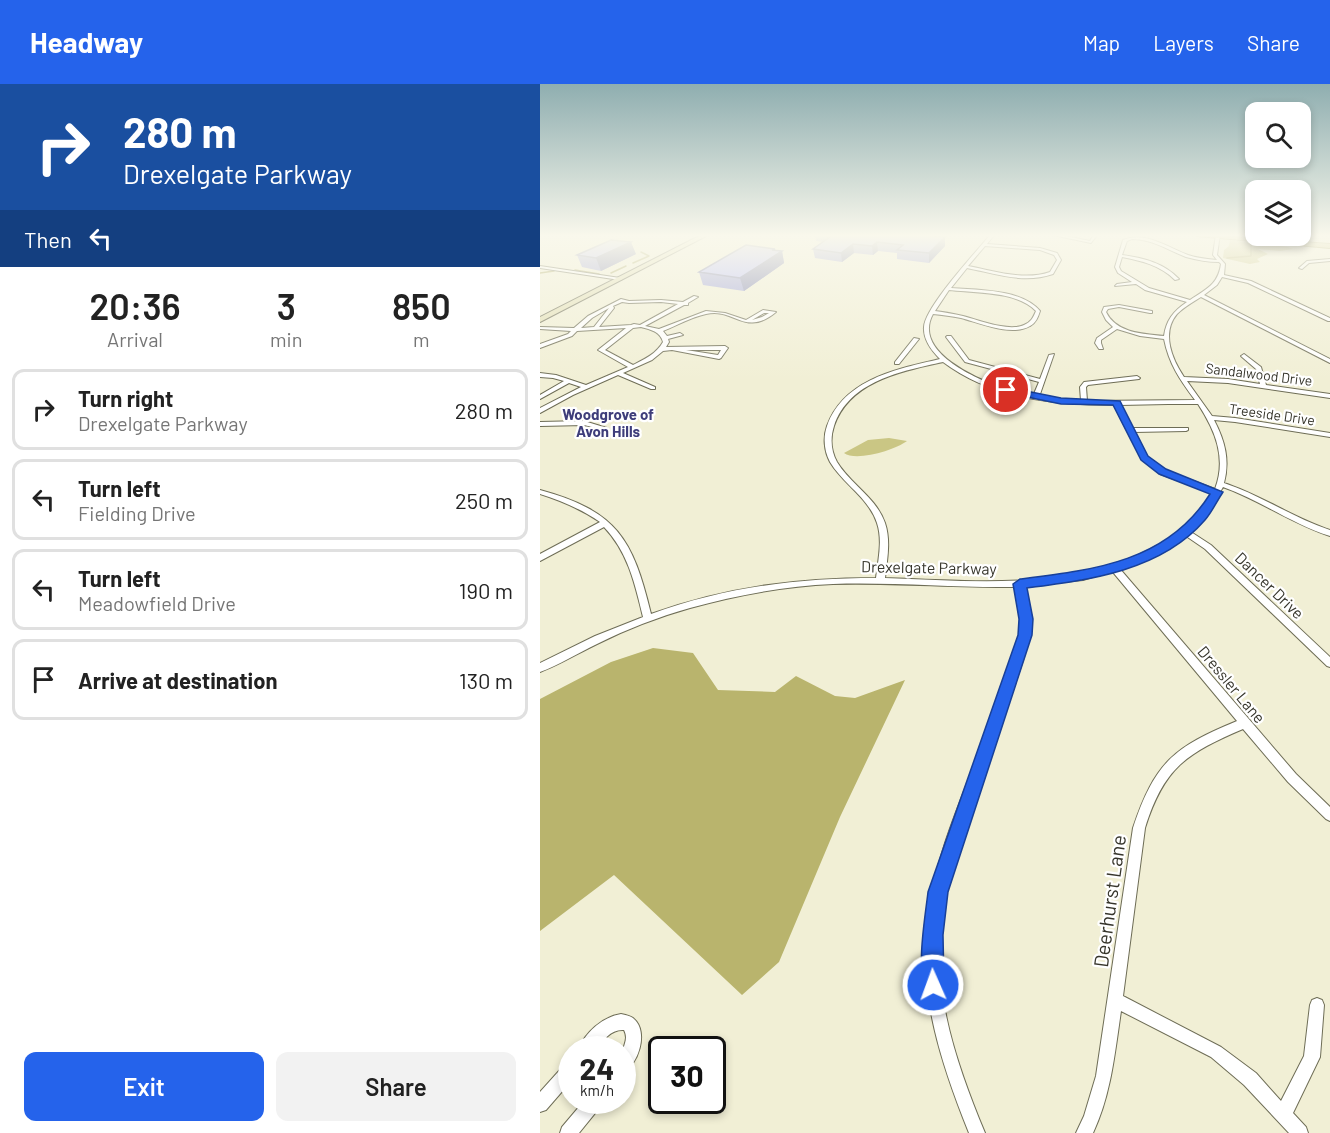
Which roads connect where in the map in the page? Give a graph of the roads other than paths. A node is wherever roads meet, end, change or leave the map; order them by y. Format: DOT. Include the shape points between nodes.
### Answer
graph roads {
  1 [pos="612,283"];
  2 [pos="955,283"];
  3 [pos="1134,283"];
  4 [pos="1216,283"];
  5 [pos="1251,283"];
  6 [pos="1118,285"];
  7 [pos="950,289"];
  8 [pos="1201,295"];
  9 [pos="696,297"];
  10 [pos="1188,301"];
  11 [pos="686,304"];
  12 [pos="610,306"];
  13 [pos="931,312"];
  14 [pos="1150,312"];
  15 [pos="540,320"];
  16 [pos="1330,320"];
  17 [pos="747,321"];
  18 [pos="638,326"];
  19 [pos="1117,327"];
  20 [pos="540,328"];
  21 [pos="596,328"];
  22 [pos="575,330"];
  23 [pos="659,331"];
  24 [pos="680,335"];
  25 [pos="949,337"];
  26 [pos="665,338"];
  27 [pos="1166,338"];
  28 [pos="916,339"];
  29 [pos="540,346"];
  30 [pos="1101,348"];
  31 [pos="662,349"];
  32 [pos="674,350"];
  33 [pos="1052,355"];
  34 [pos="1244,356"];
  35 [pos="944,360"];
  36 [pos="967,361"];
  37 [pos="1330,361"];
  38 [pos="897,363"];
  39 [pos="633,366"];
  40 [pos="952,366"];
  41 [pos="618,373"];
  42 [pos="540,375"];
  43 [pos="1137,378"];
  44 [pos="1184,379"];
  45 [pos="569,381"];
  46 [pos="1042,381"];
  47 [pos="1263,386"];
  48 [pos="586,387"];
  49 [pos="653,388"];
  50 [pos="1330,396"];
  51 [pos="540,397"];
  52 [pos="1036,397"];
  53 [pos="1084,402"];
  54 [pos="1200,402"];
  55 [pos="1116,403"];
  56 [pos="540,411"];
  57 [pos="1210,418"];
  58 [pos="540,424"];
  59 [pos="604,428"];
  60 [pos="1186,429"];
  61 [pos="1129,430"];
  62 [pos="1330,435"];
  63 [pos="1219,488"];
  64 [pos="540,492"];
  65 [pos="605,523"];
  66 [pos="1186,532"];
  67 [pos="1330,533"];
  68 [pos="540,558"];
  69 [pos="1115,569"];
  70 [pos="880,581"];
  71 [pos="1020,584"];
  72 [pos="648,618"];
  73 [pos="1330,663"];
  74 [pos="540,668"];
  75 [pos="1245,723"];
  76 [pos="1330,814"];
  77 [pos="1115,1000"];
  78 [pos="1317,1005"];
  79 [pos="599,1036"];
  80 [pos="634,1036"];
  81 [pos="558,1083"];
  82 [pos="540,1104"];
  83 [pos="1284,1113"];
  84 [pos="583,1114"];
  85 [pos="568,1133"];
  86 [pos="977,1133"];
  87 [pos="1084,1133"];
  88 [pos="1300,1133"];
  1 -- 15 [label="main road"];
  2 -- 7 [label="street"];
  3 -- 6 [label="street"];
  3 -- 10 [label="street"];
  4 -- 8 [label="street"];
  5 -- 16 [label="street"];
  7 -- 13 [label="street"];
  7 -- 13 [label="street" via="1019,298 1034,305 1037,316 1027,326 1016,329"];
  8 -- 10 [label="street"];
  8 -- 37 [label="street"];
  9 -- 11 [label="street"];
  10 -- 27 [label="street" via="1171,319"];
  11 -- 12 [label="street" via="621,300"];
  11 -- 18 [label="street"];
  12 -- 21 [label="street"];
  12 -- 22 [label="street"];
  13 -- 35 [label="street" via="926,324 928,338"];
  14 -- 19 [label="street" via="1106,308 1107,319"];
  17 -- 17 [label="street" via="764,311 774,312 762,321"];
  17 -- 23 [label="street" via="706,312"];
  18 -- 21 [label="street"];
  18 -- 23 [label="street"];
  18 -- 39 [label="street" via="602,350"];
  19 -- 27 [label="street"];
  19 -- 30 [label="street" via="1099,339"];
  20 -- 22 [label="street"];
  21 -- 22 [label="street"];
  22 -- 29 [label="street"];
  23 -- 26 [label="street"];
  24 -- 26 [label="street"];
  25 -- 36 [label="street"];
  26 -- 31 [label="street"];
  27 -- 44 [label="street, Drexelgate Parkway" via="1170,355"];
  28 -- 38 [label="street"];
  31 -- 32 [label="street"];
  31 -- 39 [label="street"];
  32 -- 32 [label="street" via="685,348 725,348 719,357"];
  33 -- 46 [label="street"];
  34 -- 47 [label="street" via="1259,368"];
  35 -- 40 [label="street"];
  35 -- 70 [label="street" via="897,372 867,385 840,407 830,427 828,445 834,462 871,504 881,522 884,549"];
  36 -- 40 [label="street"];
  36 -- 46 [label="street"];
  39 -- 41 [label="street"];
  40 -- 52 [label="street" via="991,386"];
  41 -- 48 [label="street"];
  41 -- 49 [label="street"];
  42 -- 45 [label="street"];
  43 -- 53 [label="street" via="1086,383"];
  44 -- 47 [label="street, Sandalwood Drive"];
  44 -- 54 [label="street, Drexelgate Parkway"];
  45 -- 48 [label="street"];
  45 -- 51 [label="street"];
  46 -- 52 [label="street"];
  47 -- 50 [label="street, Sandalwood Drive"];
  48 -- 56 [label="street"];
  52 -- 53 [label="street"];
  53 -- 55 [label="street"];
  54 -- 55 [label="street"];
  54 -- 57 [label="street, Drexelgate Parkway"];
  55 -- 61 [label="street"];
  57 -- 62 [label="street, Treeside Drive"];
  57 -- 63 [label="street, Drexelgate Parkway" via="1222,448"];
  58 -- 59 [label="street" via="584,423"];
  60 -- 61 [label="street"];
  61 -- 63 [label="street" via="1139,452 1153,465 1174,477"];
  63 -- 66 [label="street, Drexelgate Parkway" via="1202,516"];
  63 -- 67 [label="street" via="1249,494 1293,519"];
  64 -- 65 [label="street" via="573,503"];
  65 -- 68 [label="street"];
  65 -- 72 [label="street" via="629,551"];
  66 -- 69 [label="street, Drexelgate Parkway" via="1160,549"];
  66 -- 73 [label="street, Dancer Drive" via="1208,547"];
  69 -- 71 [label="street, Drexelgate Parkway" via="1071,579"];
  69 -- 75 [label="street, Dressler Lane"];
  70 -- 71 [label="street, Drexelgate Parkway"];
  70 -- 72 [label="street, Drexelgate Parkway" via="817,582 749,590"];
  71 -- 86 [label="street" via="1025,635 943,873 933,935 933,985 941,1035"];
  72 -- 74 [label="street, Drexelgate Parkway"];
  75 -- 76 [label="street, Dressler Lane" via="1292,778"];
  75 -- 77 [label="street, Deerhurst Lane" via="1184,752 1163,772 1148,800 1139,828"];
  77 -- 83 [label="street" via="1216,1052"];
  77 -- 87 [label="street, Deerhurst Lane" via="1104,1076"];
  78 -- 83 [label="street" via="1312,1057"];
  79 -- 80 [label="street" via="617,1021 628,1023"];
  81 -- 82 [label="street"];
  83 -- 88 [label="street"];
  84 -- 85 [label="street"];
}
